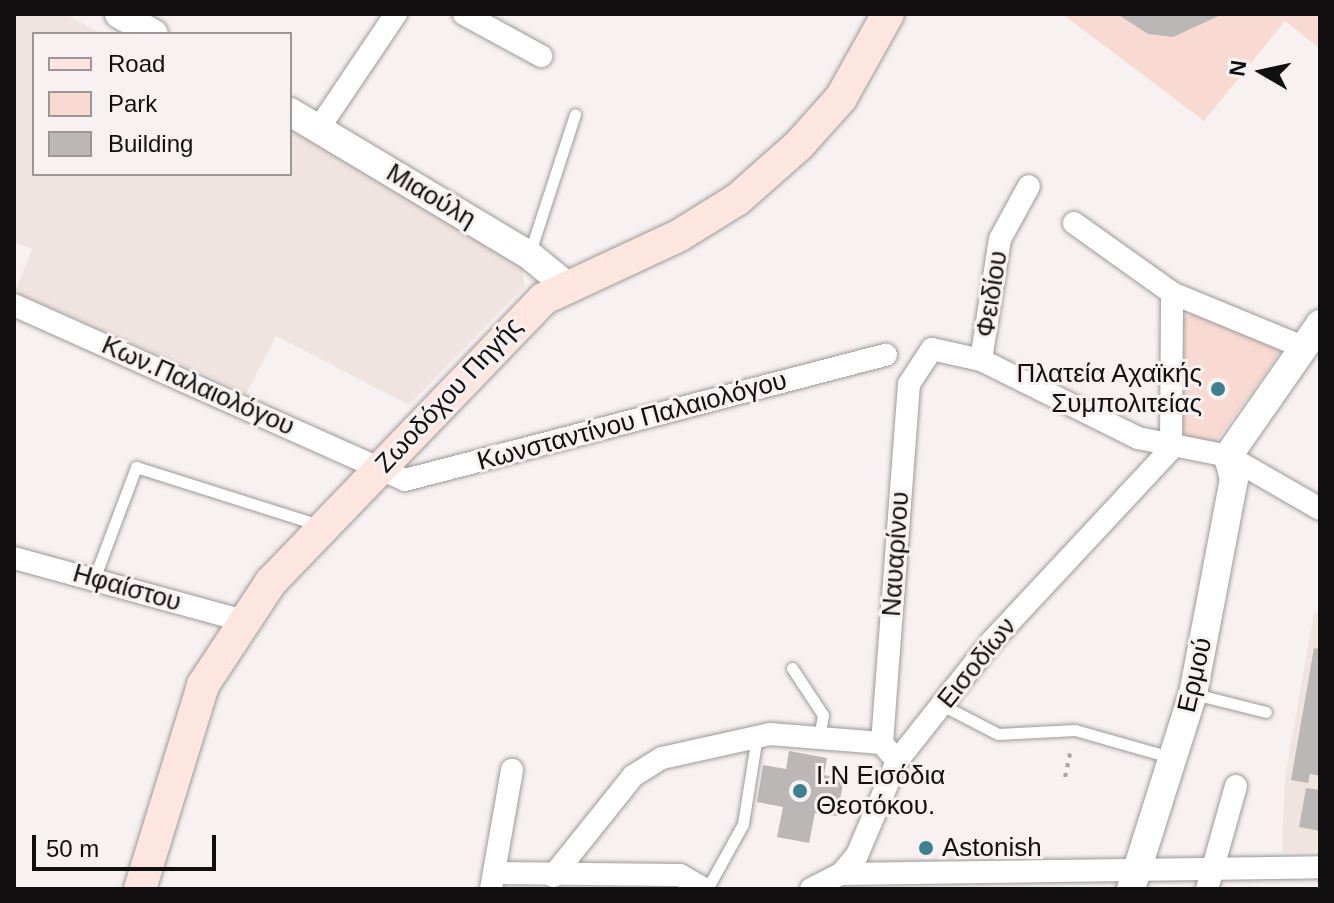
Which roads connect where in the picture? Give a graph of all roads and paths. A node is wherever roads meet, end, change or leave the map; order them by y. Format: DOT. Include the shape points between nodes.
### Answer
graph roads {
  1 [pos="119,14"];
  2 [pos="396,14"];
  3 [pos="464,14"];
  4 [pos="888,14"];
  5 [pos="150,32"];
  6 [pos="541,56"];
  7 [pos="292,113"];
  8 [pos="575,114"];
  9 [pos="319,128"];
  10 [pos="1029,186"];
  11 [pos="1074,223"];
  12 [pos="529,255"];
  13 [pos="567,286"];
  14 [pos="1172,293"];
  15 [pos="14,305"];
  16 [pos="1320,324"];
  17 [pos="1311,351"];
  18 [pos="886,355"];
  19 [pos="981,360"];
  20 [pos="1171,449"];
  21 [pos="1228,456"];
  22 [pos="382,466"];
  23 [pos="1320,509"];
  24 [pos="323,526"];
  25 [pos="14,558"];
  26 [pos="94,579"];
  27 [pos="240,620"];
  28 [pos="792,668"];
  29 [pos="1193,694"];
  30 [pos="942,705"];
  31 [pos="1266,712"];
  32 [pos="1075,730"];
  33 [pos="757,736"];
  34 [pos="819,738"];
  35 [pos="882,743"];
  36 [pos="1174,758"];
  37 [pos="897,761"];
  38 [pos="512,770"];
  39 [pos="1065,777"];
  40 [pos="1236,786"];
  41 [pos="1320,867"];
  42 [pos="841,874"];
  43 [pos="553,876"];
  44 [pos="1210,879"];
  45 [pos="1134,880"];
  46 [pos="493,881"];
  47 [pos="140,889"];
  48 [pos="705,889"];
  49 [pos="811,889"];
  1 -- 5 [label="street"];
  2 -- 9 [label="street"];
  3 -- 6 [label="street"];
  4 -- 13 [label="main road, Ζωοδόχου Πηγής" via="841,98 738,199"];
  7 -- 9 [label="street, Μιαούλη"];
  8 -- 12 [label="lane"];
  9 -- 12 [label="street, Μιαούλη"];
  10 -- 19 [label="street, Φειδίου" via="1000,239"];
  11 -- 14 [label="street"];
  12 -- 13 [label="street, Μιαούλη"];
  13 -- 22 [label="main road, Ζωοδόχου Πηγής" via="497,339"];
  14 -- 17 [label="street"];
  14 -- 20 [label="street"];
  15 -- 22 [label="street, Κων.Παλαιολόγου"];
  16 -- 17 [label="street"];
  17 -- 21 [label="street"];
  18 -- 22 [label="street, Κωνσταντίνου Παλαιολόγου" via="405,480"];
  19 -- 20 [label="street"];
  19 -- 35 [label="street, Ναυαρίνου" via="932,349 909,384"];
  20 -- 21 [label="street"];
  20 -- 30 [label="street, Εισοδίων" via="1119,499"];
  21 -- 23 [label="street"];
  21 -- 29 [label="street, Ερμού" via="1234,479"];
  22 -- 24 [label="main road, Ζωοδόχου Πηγής"];
  24 -- 26 [label="lane" via="136,467"];
  24 -- 27 [label="main road, Ζωοδόχου Πηγής"];
  25 -- 26 [label="street, Ηφαίστου"];
  26 -- 27 [label="street, Ηφαίστου"];
  27 -- 47 [label="main road, Ζωοδόχου Πηγής" via="203,685"];
  28 -- 34 [label="lane" via="823,715"];
  29 -- 31 [label="lane"];
  29 -- 36 [label="street, Ερμού"];
  30 -- 32 [label="lane" via="998,734"];
  30 -- 37 [label="street, Εισοδίων"];
  32 -- 36 [label="lane"];
  32 -- 39 [label="path"];
  33 -- 34 [label="street"];
  33 -- 43 [label="street" via="662,758 633,776"];
  33 -- 48 [label="lane" via="743,824"];
  34 -- 35 [label="street"];
  35 -- 37 [label="street"];
  36 -- 45 [label="street, Ερμού"];
  37 -- 42 [label="street, Εισοδίων" via="867,838"];
  38 -- 46 [label="street"];
  40 -- 44 [label="street"];
  41 -- 44 [label="street"];
  42 -- 45 [label="street"];
  42 -- 49 [label="street, Εισοδίων"];
  43 -- 46 [label="street"];
  43 -- 48 [label="street" via="680,875"];
  44 -- 45 [label="street"];
}
